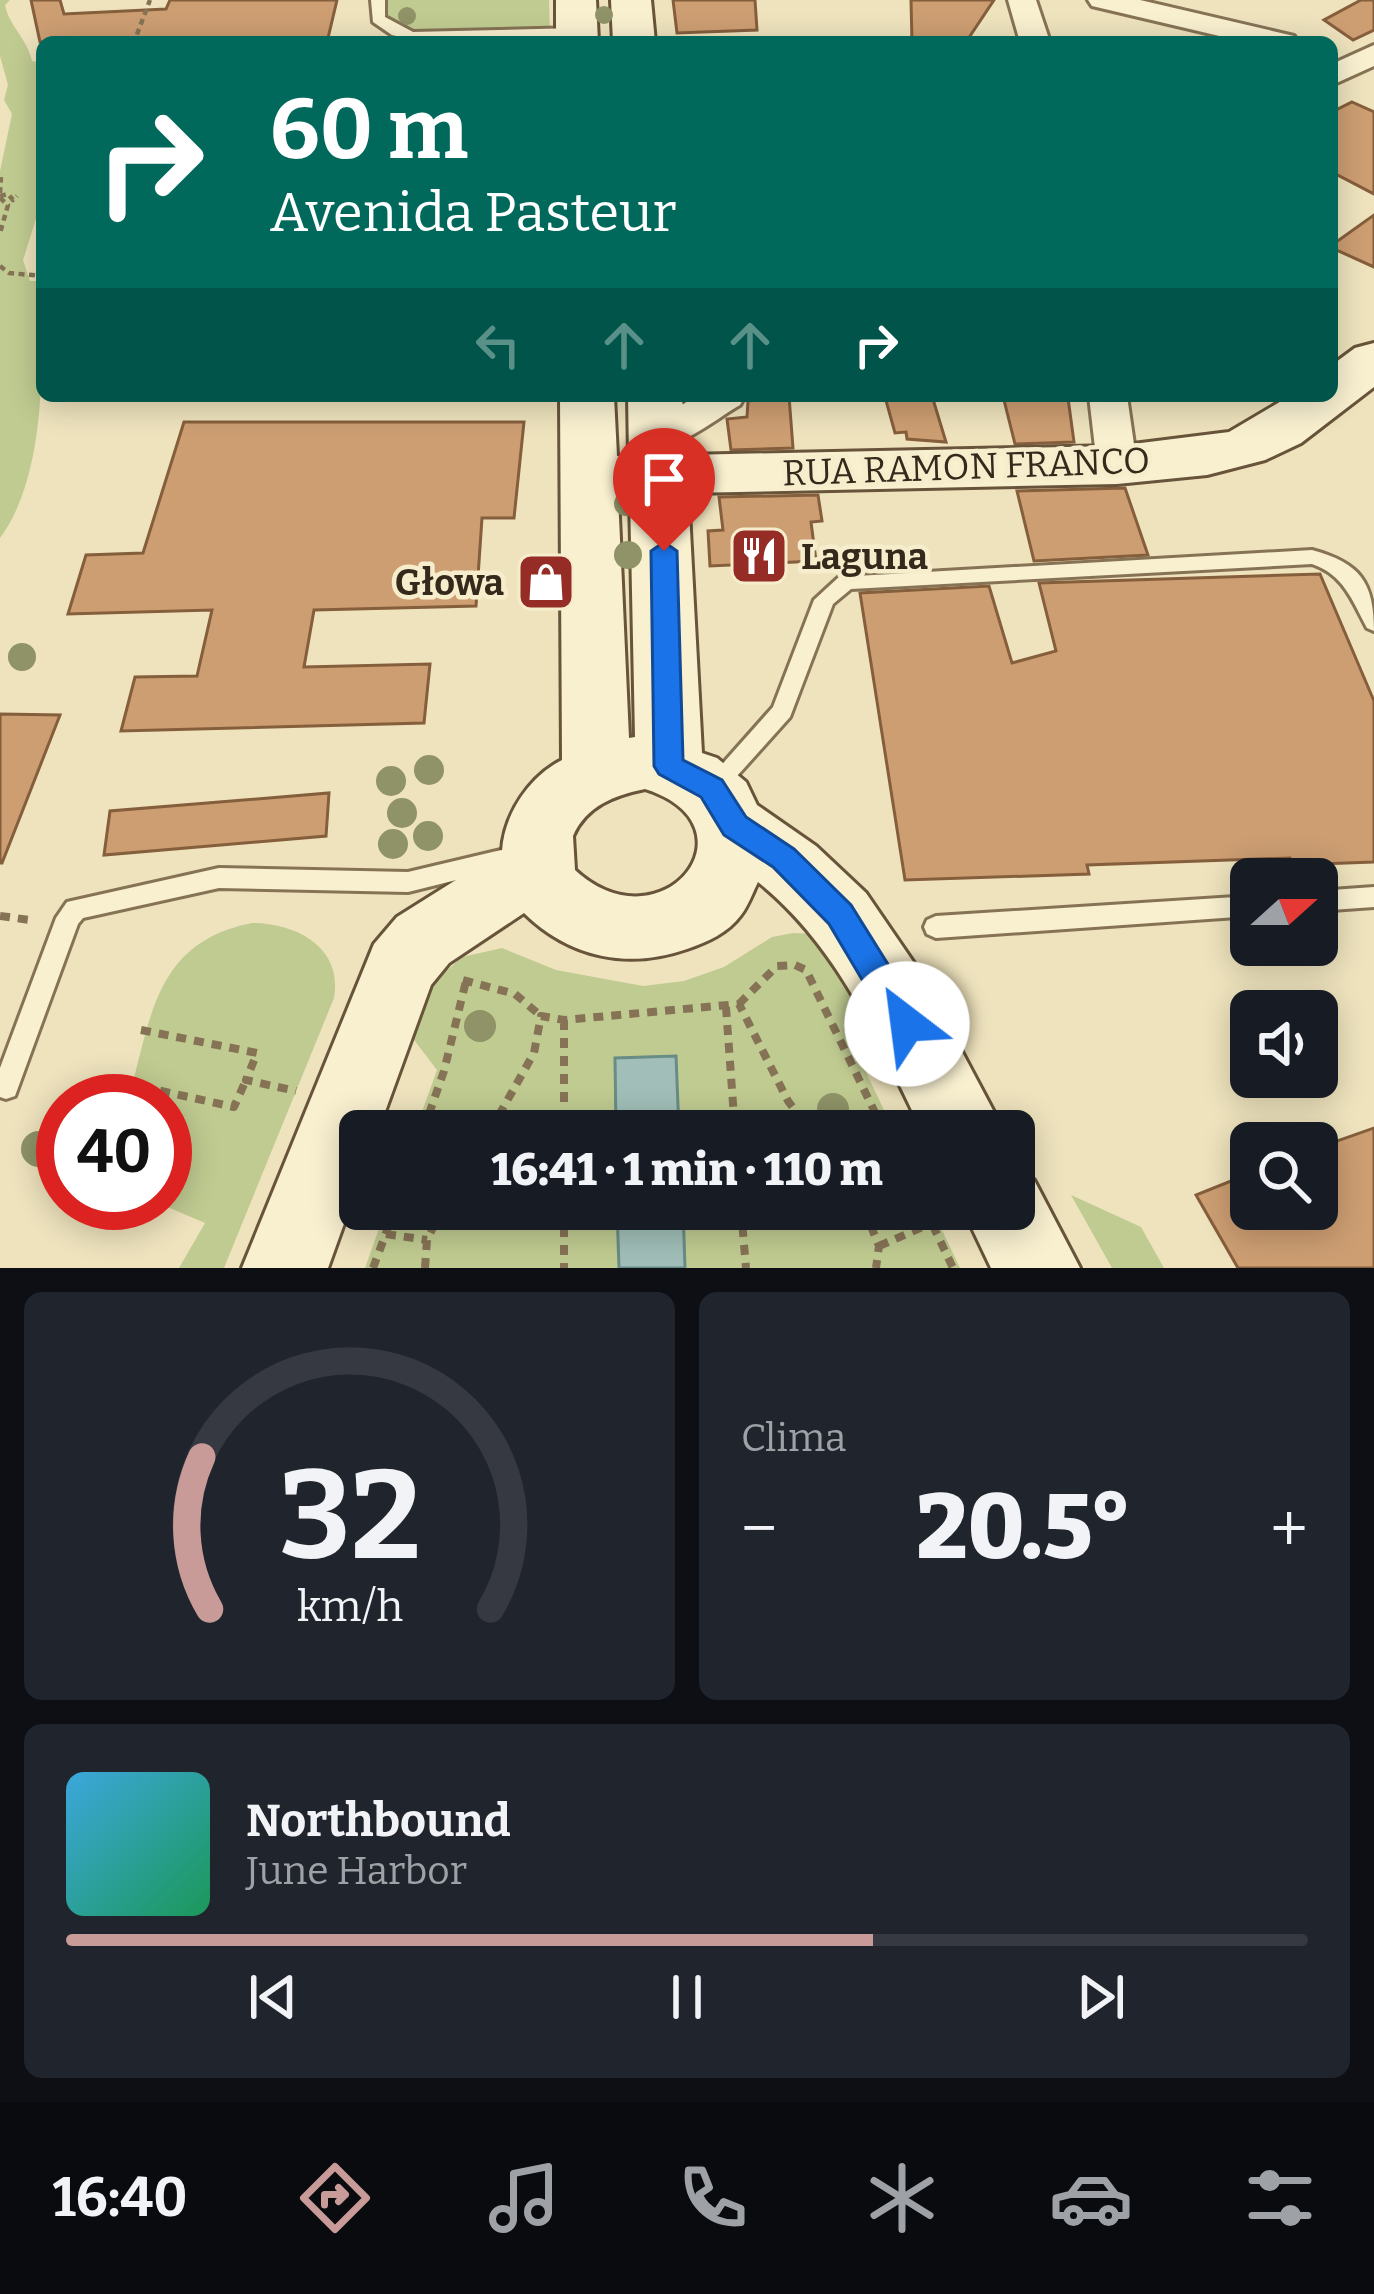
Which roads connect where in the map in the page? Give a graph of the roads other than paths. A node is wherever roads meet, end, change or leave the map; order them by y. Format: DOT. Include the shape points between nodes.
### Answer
graph roads {
  1 [pos="378,0"];
  2 [pos="631,0"];
  3 [pos="1022,0"];
  4 [pos="1102,0"];
  5 [pos="1240,0"];
  6 [pos="576,25"];
  7 [pos="1222,28"];
  8 [pos="634,36"];
  9 [pos="1033,36"];
  10 [pos="1257,36"];
  11 [pos="1374,360"];
  12 [pos="1338,387"];
  13 [pos="587,402"];
  14 [pos="716,402"];
  15 [pos="1109,402"];
  16 [pos="1318,402"];
  17 [pos="657,436"];
  18 [pos="1117,465"];
  19 [pos="590,476"];
  20 [pos="1374,622"];
  21 [pos="596,770"];
  22 [pos="705,794"];
  23 [pos="537,858"];
  24 [pos="1374,897"];
  25 [pos="1338,900"];
  26 [pos="1230,906"];
  27 [pos="936,927"];
  28 [pos="6,1087"];
  29 [pos="953,1110"];
  30 [pos="987,1230"];
  31 [pos="285,1268"];
  32 [pos="1037,1268"];
  1 -- 6 [label="lane" via="378,19 413,36"];
  2 -- 8 [label="street"];
  3 -- 9 [label="street"];
  4 -- 7 [label="street"];
  5 -- 7 [label="street"];
  7 -- 10 [label="street"];
  11 -- 12 [label="street, RUA RAMON FRANCO"];
  13 -- 19 [label="street"];
  14 -- 17 [label="street"];
  15 -- 18 [label="street"];
  16 -- 18 [label="street, RUA RAMON FRANCO" via="1245,447"];
  17 -- 18 [label="street, RUA RAMON FRANCO"];
  17 -- 19 [label="street, RUA RAMON FRANCO"];
  17 -- 22 [label="street"];
  19 -- 21 [label="street"];
  20 -- 22 [label="lane" via="1353,577 1312,557 846,582 824,600 782,711"];
  21 -- 22 [label="street" via="620,764"];
  21 -- 23 [label="street" via="559,794 538,831"];
  22 -- 23 [label="street" via="736,855 726,883 676,922 642,930 575,913 552,892"];
  22 -- 29 [label="street" via="840,914"];
  23 -- 28 [label="lane" via="408,882 243,875 76,909"];
  23 -- 31 [label="street" via="423,940 433,974"];
  24 -- 25 [label="lane"];
  26 -- 27 [label="lane"];
  30 -- 32 [label="street"];
}
